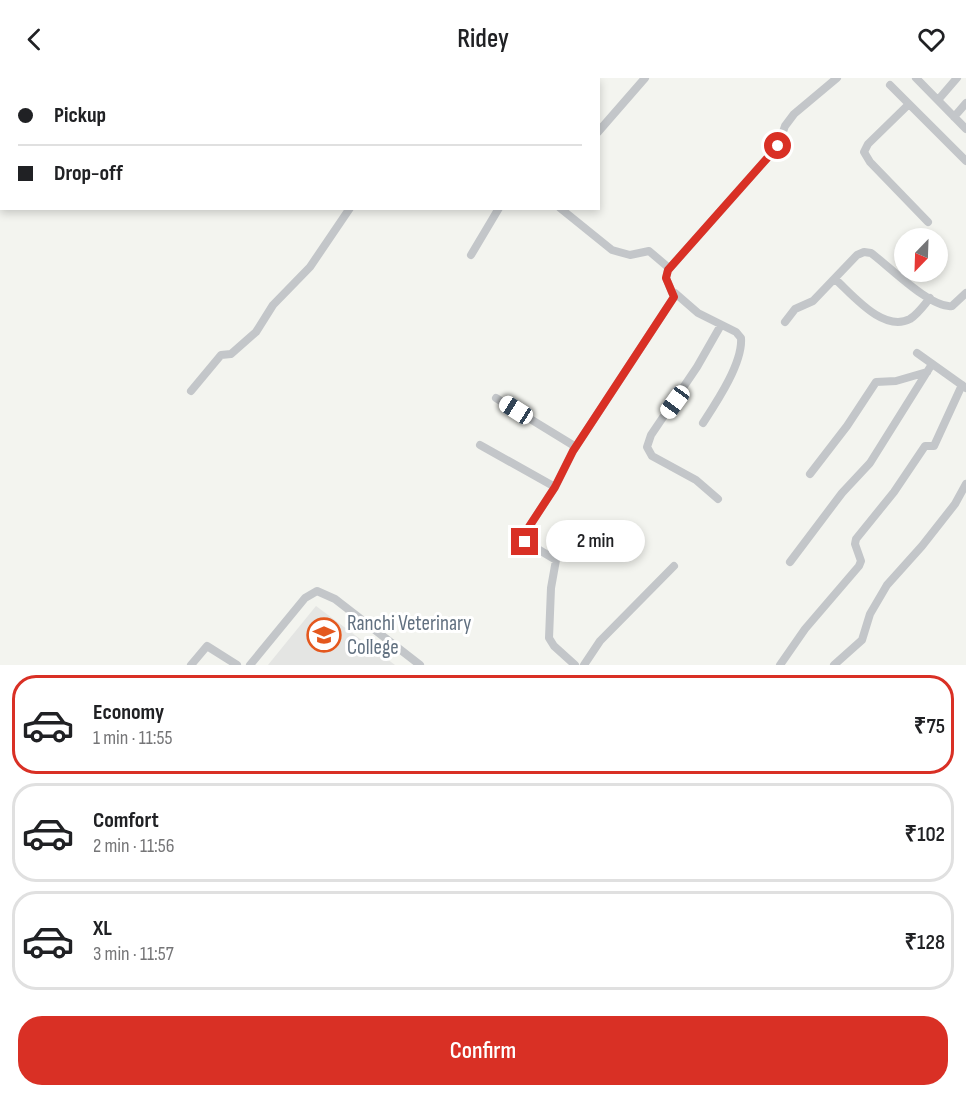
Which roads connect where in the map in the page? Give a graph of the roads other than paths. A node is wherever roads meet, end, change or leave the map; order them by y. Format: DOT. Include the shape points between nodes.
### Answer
graph roads {
  1 [pos="645,78"];
  2 [pos="837,78"];
  3 [pos="916,78"];
  4 [pos="957,78"];
  5 [pos="890,85"];
  6 [pos="938,100"];
  7 [pos="966,103"];
  8 [pos="909,104"];
  9 [pos="954,117"];
  10 [pos="966,129"];
  11 [pos="600,130"];
  12 [pos="966,161"];
  13 [pos="349,210"];
  14 [pos="498,210"];
  15 [pos="562,210"];
  16 [pos="928,222"];
  17 [pos="471,255"];
  18 [pos="669,268"];
  19 [pos="835,279"];
  20 [pos="675,293"];
  21 [pos="966,293"];
  22 [pos="930,298"];
  23 [pos="785,322"];
  24 [pos="721,325"];
  25 [pos="917,353"];
  26 [pos="930,368"];
  27 [pos="965,387"];
  28 [pos="191,391"];
  29 [pos="496,398"];
  30 [pos="703,423"];
  31 [pos="480,445"];
  32 [pos="576,447"];
  33 [pos="810,474"];
  34 [pos="966,484"];
  35 [pos="555,487"];
  36 [pos="718,499"];
  37 [pos="790,562"];
  38 [pos="674,566"];
  39 [pos="192,665"];
  40 [pos="237,665"];
  41 [pos="250,665"];
  42 [pos="420,665"];
  43 [pos="575,665"];
  44 [pos="584,665"];
  45 [pos="780,665"];
  46 [pos="834,665"];
  1 -- 11 [label="street"];
  2 -- 18 [label="street" via="803,104 788,121 778,146"];
  3 -- 6 [label="street"];
  4 -- 6 [label="street"];
  5 -- 8 [label="street"];
  6 -- 9 [label="street"];
  7 -- 9 [label="street"];
  8 -- 12 [label="street"];
  8 -- 16 [label="street" via="864,152"];
  9 -- 10 [label="street"];
  13 -- 28 [label="street" via="310,267 273,305 256,332 231,354 221,355"];
  14 -- 17 [label="street"];
  15 -- 18 [label="street" via="606,247 630,255 648,251"];
  18 -- 20 [label="street" via="666,278"];
  19 -- 22 [label="street" via="877,315 891,321 910,318"];
  19 -- 22 [label="street" via="857,255 868,252"];
  19 -- 23 [label="street" via="813,301 795,309"];
  20 -- 24 [label="street" via="690,308"];
  20 -- 32 [label="street"];
  21 -- 22 [label="street" via="948,307"];
  24 -- 30 [label="street" via="736,332 741,342 720,398"];
  24 -- 36 [label="street" via="647,447 652,456 696,480"];
  25 -- 26 [label="street"];
  26 -- 27 [label="street"];
  26 -- 33 [label="street" via="907,379 876,382"];
  26 -- 37 [label="street" via="870,463"];
  27 -- 45 [label="street" via="934,446 926,445 856,539 859,566"];
  29 -- 32 [label="street"];
  31 -- 35 [label="street"];
  32 -- 35 [label="street"];
  34 -- 46 [label="street" via="955,504 887,585 870,614 862,640"];
  35 -- 43 [label="street" via="523,538 556,560 549,638"];
  38 -- 44 [label="street" via="600,641"];
  39 -- 40 [label="street" via="207,646"];
  41 -- 42 [label="street" via="304,598 317,591 335,600"];
}
